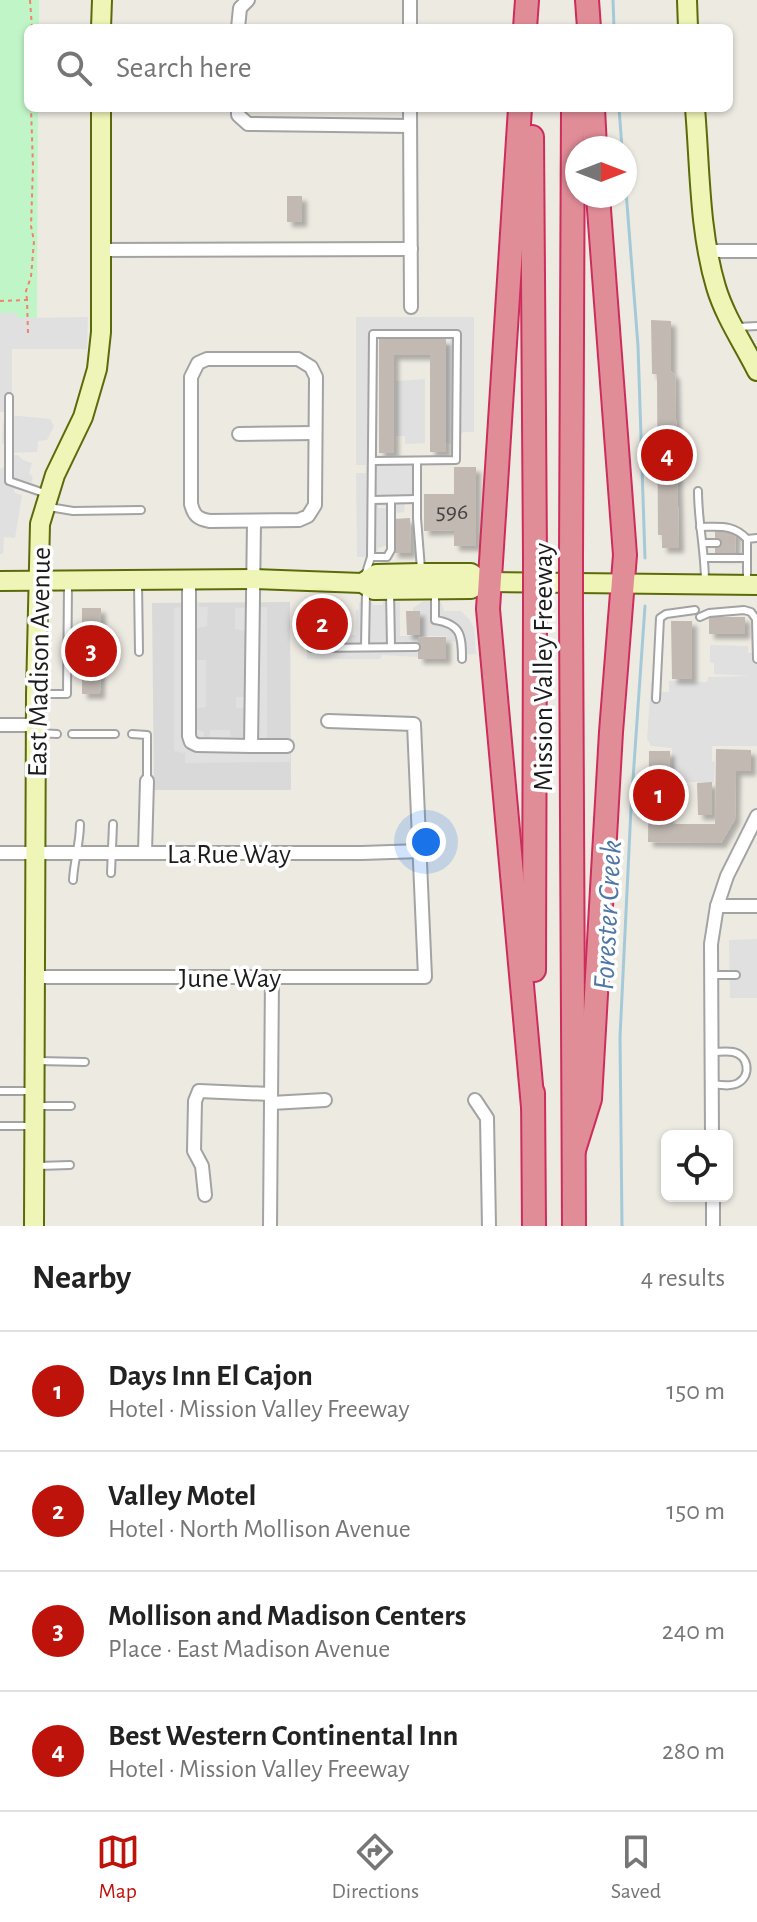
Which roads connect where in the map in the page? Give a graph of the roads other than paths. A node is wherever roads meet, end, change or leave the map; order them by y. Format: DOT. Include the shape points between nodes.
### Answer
graph roads {
  1 [pos="102,0"];
  2 [pos="248,0"];
  3 [pos="410,0"];
  4 [pos="529,0"];
  5 [pos="574,0"];
  6 [pos="587,0"];
  7 [pos="687,0"];
  8 [pos="238,22"];
  9 [pos="101,24"];
  10 [pos="410,24"];
  11 [pos="526,24"];
  12 [pos="531,24"];
  13 [pos="574,24"];
  14 [pos="589,24"];
  15 [pos="688,24"];
  16 [pos="101,112"];
  17 [pos="238,112"];
  18 [pos="410,112"];
  19 [pos="520,112"];
  20 [pos="532,112"];
  21 [pos="573,112"];
  22 [pos="593,112"];
  23 [pos="695,112"];
  24 [pos="410,126"];
  25 [pos="594,136"];
  26 [pos="599,208"];
  27 [pos="411,249"];
  28 [pos="100,250"];
  29 [pos="707,251"];
  30 [pos="757,251"];
  31 [pos="411,307"];
  32 [pos="757,326"];
  33 [pos="733,327"];
  34 [pos="755,360"];
  35 [pos="9,397"];
  36 [pos="315,433"];
  37 [pos="239,434"];
  38 [pos="372,461"];
  39 [pos="417,461"];
  40 [pos="0,481"];
  41 [pos="9,481"];
  42 [pos="698,491"];
  43 [pos="417,499"];
  44 [pos="372,500"];
  45 [pos="391,500"];
  46 [pos="48,501"];
  47 [pos="141,510"];
  48 [pos="254,522"];
  49 [pos="700,527"];
  50 [pos="757,538"];
  51 [pos="747,541"];
  52 [pos="704,543"];
  53 [pos="717,543"];
  54 [pos="735,543"];
  55 [pos="371,557"];
  56 [pos="705,558"];
  57 [pos="747,558"];
  58 [pos="418,574"];
  59 [pos="38,579"];
  60 [pos="138,579"];
  61 [pos="253,579"];
  62 [pos="68,580"];
  63 [pos="189,580"];
  64 [pos="0,581"];
  65 [pos="486,582"];
  66 [pos="364,584"];
  67 [pos="622,584"];
  68 [pos="705,584"];
  69 [pos="752,585"];
  70 [pos="435,589"];
  71 [pos="390,590"];
  72 [pos="365,647"];
  73 [pos="391,647"];
  74 [pos="416,647"];
  75 [pos="311,648"];
  76 [pos="139,652"];
  77 [pos="462,659"];
  78 [pos="757,659"];
  79 [pos="36,694"];
  80 [pos="656,699"];
  81 [pos="328,721"];
  82 [pos="0,725"];
  83 [pos="37,729"];
  84 [pos="57,734"];
  85 [pos="72,734"];
  86 [pos="115,734"];
  87 [pos="132,734"];
  88 [pos="251,746"];
  89 [pos="287,746"];
  90 [pos="147,781"];
  91 [pos="757,816"];
  92 [pos="80,824"];
  93 [pos="113,824"];
  94 [pos="421,851"];
  95 [pos="77,852"];
  96 [pos="113,852"];
  97 [pos="145,852"];
  98 [pos="0,853"];
  99 [pos="36,854"];
  100 [pos="111,873"];
  101 [pos="73,880"];
  102 [pos="717,906"];
  103 [pos="757,906"];
  104 [pos="712,975"];
  105 [pos="736,975"];
  106 [pos="36,977"];
  107 [pos="272,977"];
  108 [pos="711,1052"];
  109 [pos="35,1061"];
  110 [pos="85,1062"];
  111 [pos="747,1068"];
  112 [pos="757,1068"];
  113 [pos="712,1084"];
  114 [pos="0,1091"];
  115 [pos="34,1098"];
  116 [pos="270,1098"];
  117 [pos="325,1100"];
  118 [pos="475,1100"];
  119 [pos="71,1106"];
  120 [pos="533,1107"];
  121 [pos="0,1126"];
  122 [pos="34,1126"];
  123 [pos="712,1130"];
  124 [pos="574,1150"];
  125 [pos="70,1165"];
  126 [pos="34,1166"];
  127 [pos="205,1195"];
  128 [pos="713,1202"];
  129 [pos="34,1226"];
  130 [pos="270,1226"];
  131 [pos="489,1226"];
  132 [pos="534,1226"];
  133 [pos="574,1226"];
  134 [pos="713,1226"];
  1 -- 9 [label="street"];
  2 -- 8 [label="street"];
  3 -- 10 [label="street"];
  4 -- 11 [label="highway"];
  4 -- 12 [label="highway"];
  5 -- 13 [label="highway"];
  6 -- 14 [label="highway"];
  7 -- 15 [label="street"];
  16 -- 28 [label="street, East Madison Avenue"];
  17 -- 24 [label="street" via="248,124"];
  18 -- 24 [label="street"];
  19 -- 65 [label="highway"];
  20 -- 120 [label="highway, Mission Valley Freeway, bridge"];
  21 -- 124 [label="highway, Mission Valley Freeway, bridge"];
  22 -- 25 [label="highway"];
  23 -- 29 [label="street"];
  24 -- 27 [label="street"];
  26 -- 67 [label="highway" via="625,555"];
  27 -- 28 [label="street"];
  27 -- 31 [label="street"];
  28 -- 46 [label="street, East Madison Avenue" via="97,369"];
  29 -- 30 [label="street"];
  29 -- 33 [label="street"];
  32 -- 33 [label="lane"];
  33 -- 34 [label="street"];
  35 -- 41 [label="lane"];
  36 -- 37 [label="street"];
  36 -- 48 [label="street" via="315,505 308,516"];
  36 -- 48 [label="street" via="316,377 305,361 207,359 193,369 193,513 210,521"];
  38 -- 39 [label="lane"];
  38 -- 39 [label="lane" via="373,334 457,334 456,460"];
  38 -- 44 [label="lane"];
  39 -- 43 [label="lane"];
  40 -- 41 [label="lane"];
  41 -- 46 [label="lane"];
  42 -- 49 [label="lane"];
  43 -- 45 [label="lane"];
  43 -- 58 [label="lane"];
  44 -- 45 [label="lane"];
  44 -- 55 [label="lane"];
  45 -- 55 [label="lane" via="391,550 387,557"];
  46 -- 47 [label="lane" via="73,511"];
  46 -- 59 [label="street, East Madison Avenue" via="40,524"];
  48 -- 61 [label="street"];
  49 -- 51 [label="lane" via="730,526"];
  49 -- 52 [label="lane"];
  50 -- 51 [label="lane"];
  51 -- 54 [label="lane"];
  51 -- 57 [label="lane"];
  52 -- 53 [label="lane"];
  52 -- 56 [label="lane"];
  55 -- 66 [label="lane"];
  56 -- 57 [label="lane"];
  56 -- 68 [label="lane"];
  57 -- 69 [label="lane"];
  58 -- 65 [label="street" via="471,573"];
  58 -- 66 [label="street" via="376,574"];
  58 -- 71 [label="street" via="391,584"];
  59 -- 62 [label="street"];
  59 -- 64 [label="street"];
  59 -- 79 [label="street, East Madison Avenue"];
  60 -- 62 [label="street"];
  60 -- 63 [label="street"];
  60 -- 76 [label="lane"];
  61 -- 63 [label="street"];
  61 -- 66 [label="street"];
  61 -- 88 [label="street"];
  62 -- 79 [label="lane" via="67,694"];
  63 -- 88 [label="street" via="191,742"];
  65 -- 67 [label="street"];
  65 -- 70 [label="street" via="471,589"];
  65 -- 120 [label="highway"];
  66 -- 71 [label="street"];
  66 -- 72 [label="lane"];
  67 -- 68 [label="street"];
  67 -- 124 [label="highway" via="590,1099"];
  68 -- 69 [label="street"];
  70 -- 71 [label="street"];
  70 -- 77 [label="lane" via="435,620 458,630"];
  71 -- 73 [label="lane"];
  72 -- 73 [label="lane"];
  72 -- 75 [label="lane"];
  73 -- 74 [label="lane"];
  78 -- 80 [label="lane" via="756,619 751,612 666,614 660,618"];
  79 -- 83 [label="street, East Madison Avenue"];
  81 -- 94 [label="street" via="414,724"];
  82 -- 83 [label="street"];
  83 -- 84 [label="lane"];
  83 -- 99 [label="street, East Madison Avenue"];
  85 -- 86 [label="lane"];
  87 -- 90 [label="lane" via="147,735"];
  88 -- 89 [label="street"];
  90 -- 97 [label="street"];
  91 -- 102 [label="street"];
  92 -- 95 [label="lane"];
  93 -- 96 [label="lane"];
  94 -- 97 [label="street, La Rue Way"];
  94 -- 107 [label="street, June Way" via="425,977"];
  95 -- 96 [label="street, La Rue Way"];
  95 -- 99 [label="street, La Rue Way"];
  95 -- 101 [label="lane"];
  96 -- 97 [label="street, La Rue Way"];
  96 -- 100 [label="lane"];
  98 -- 99 [label="street, La Rue Way"];
  99 -- 106 [label="street, East Madison Avenue"];
  102 -- 103 [label="street"];
  102 -- 104 [label="street"];
  104 -- 105 [label="lane"];
  104 -- 108 [label="street"];
  106 -- 107 [label="street, June Way"];
  106 -- 109 [label="street, East Madison Avenue"];
  107 -- 116 [label="street"];
  108 -- 111 [label="lane" via="737,1053"];
  108 -- 113 [label="street"];
  109 -- 110 [label="lane"];
  109 -- 115 [label="street, East Madison Avenue"];
  111 -- 112 [label="lane"];
  111 -- 113 [label="lane" via="738,1083"];
  113 -- 123 [label="street"];
  114 -- 115 [label="lane"];
  115 -- 119 [label="lane"];
  115 -- 122 [label="street, East Madison Avenue"];
  116 -- 117 [label="street"];
  116 -- 127 [label="street" via="199,1091 194,1151 202,1166"];
  116 -- 130 [label="street"];
  118 -- 131 [label="street" via="487,1118"];
  120 -- 132 [label="highway, Mission Valley Freeway"];
  121 -- 122 [label="lane"];
  122 -- 126 [label="street, East Madison Avenue"];
  124 -- 133 [label="highway, Mission Valley Freeway"];
  125 -- 126 [label="lane"];
  126 -- 129 [label="street, East Madison Avenue"];
  128 -- 134 [label="street"];
}
